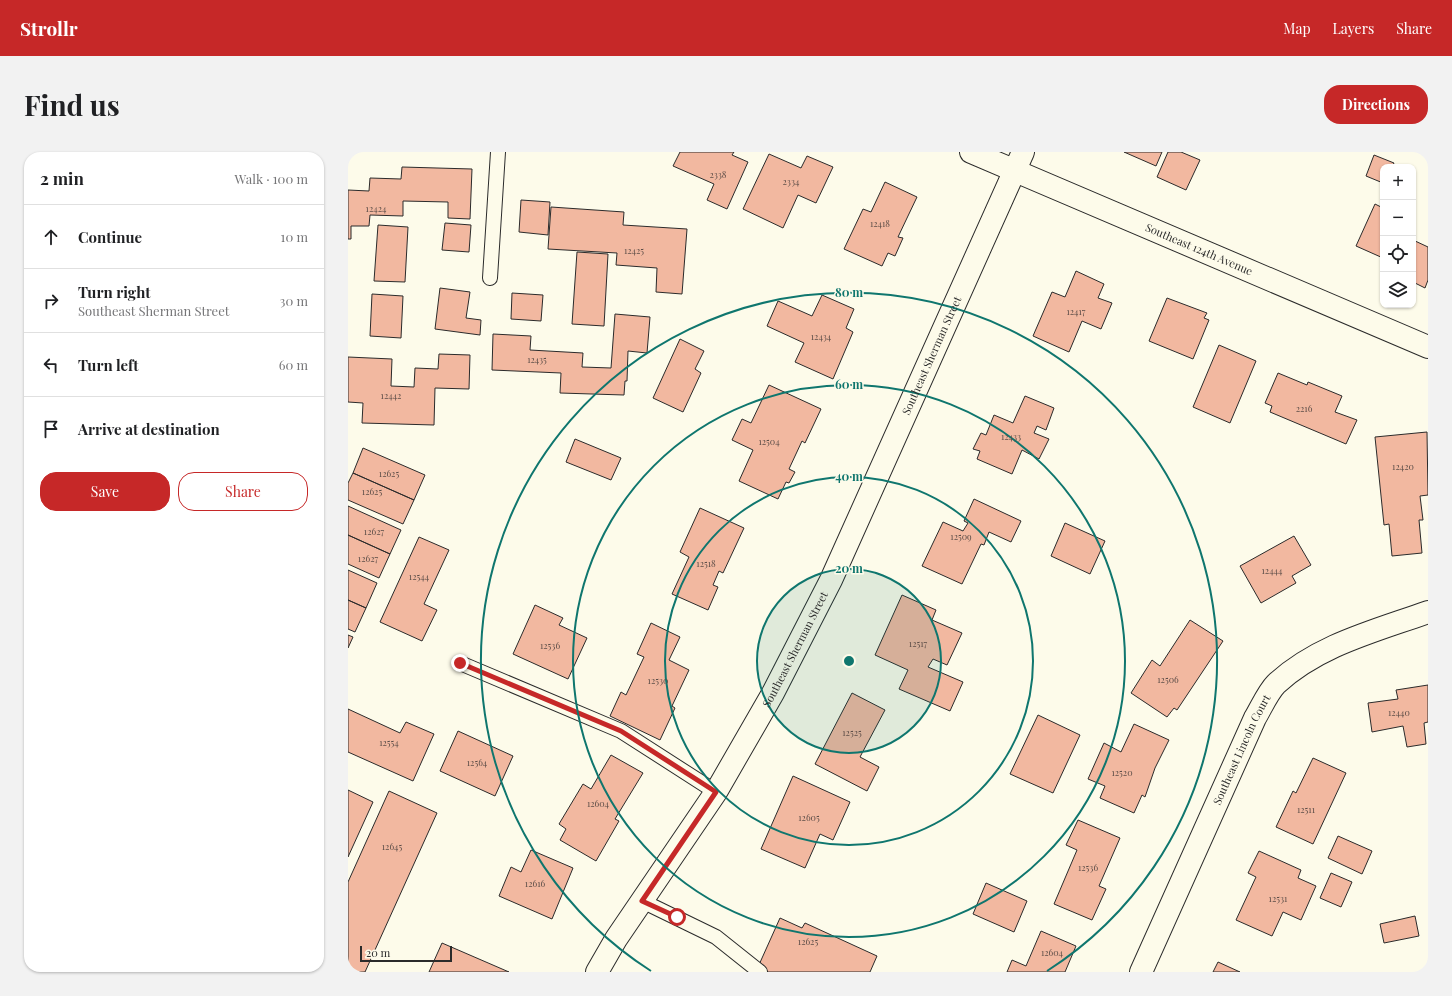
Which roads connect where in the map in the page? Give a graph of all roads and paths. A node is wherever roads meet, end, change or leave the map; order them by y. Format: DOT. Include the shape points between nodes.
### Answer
graph roads {
  1 [pos="498,152"];
  2 [pos="971,152"];
  3 [pos="1019,162"];
  4 [pos="490,278"];
  5 [pos="1428,348"];
  6 [pos="1428,612"];
  7 [pos="460,663"];
  8 [pos="716,792"];
  9 [pos="642,901"];
  10 [pos="597,972"];
  11 [pos="760,972"];
  12 [pos="1141,972"];
  1 -- 4 [label="lane"];
  2 -- 3 [label="street, Southeast 124th Avenue"];
  3 -- 5 [label="street, Southeast 124th Avenue"];
  3 -- 8 [label="street, Southeast Sherman Street" via="831,580 772,693"];
  6 -- 12 [label="street, Southeast Lincoln Court" via="1322,652 1275,685 1255,718"];
  7 -- 8 [label="lane" via="621,731"];
  8 -- 9 [label="street, Southeast Sherman Street"];
  9 -- 10 [label="street, Southeast Sherman Street"];
  9 -- 11 [label="lane" via="716,937"];
}
